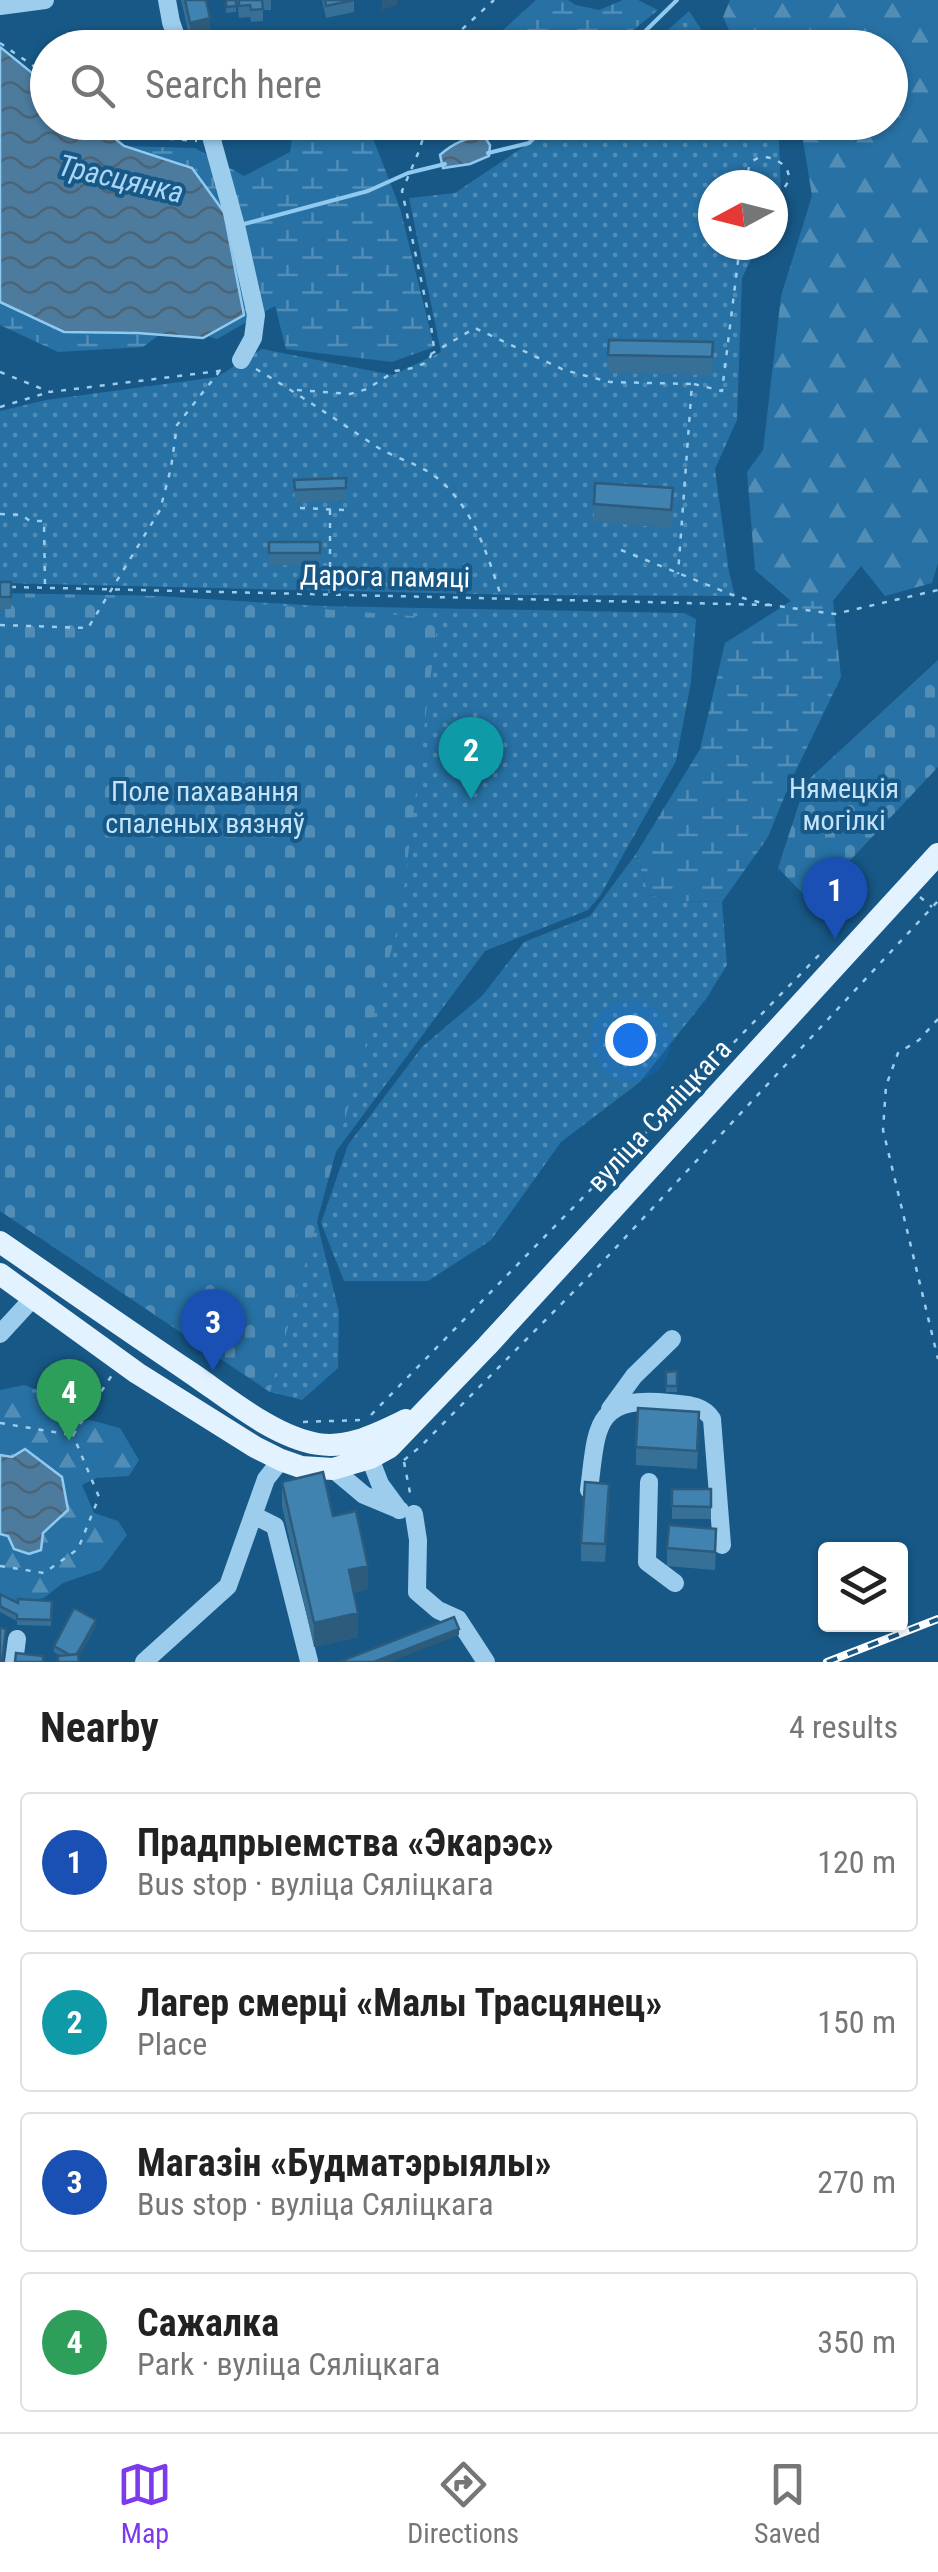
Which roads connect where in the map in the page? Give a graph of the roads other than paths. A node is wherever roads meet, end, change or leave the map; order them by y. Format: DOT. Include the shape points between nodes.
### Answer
graph roads {
  1 [pos="45,0"];
  2 [pos="168,0"];
  3 [pos="0,6"];
  4 [pos="174,30"];
  5 [pos="213,140"];
  6 [pos="241,360"];
  7 [pos="934,866"];
  8 [pos="0,1242"];
  9 [pos="0,1274"];
  10 [pos="34,1297"];
  11 [pos="0,1334"];
  12 [pos="672,1338"];
  13 [pos="154,1348"];
  14 [pos="125,1374"];
  15 [pos="609,1410"];
  16 [pos="421,1414"];
  17 [pos="370,1458"];
  18 [pos="281,1460"];
  19 [pos="332,1469"];
  20 [pos="649,1482"];
  21 [pos="590,1490"];
  22 [pos="414,1514"];
  23 [pos="253,1516"];
  24 [pos="722,1545"];
  25 [pos="675,1582"];
  26 [pos="17,1639"];
  27 [pos="309,1661"];
  28 [pos="14,1662"];
  29 [pos="144,1662"];
  30 [pos="486,1662"];
  1 -- 3 [label="street"];
  2 -- 4 [label="street"];
  5 -- 6 [label="street" via="256,315"];
  7 -- 16 [label="main road, вуліца Сяліцкага"];
  8 -- 13 [label="main road, вуліца Сяліцкага"];
  9 -- 10 [label="main road, вуліца Сяліцкага"];
  10 -- 11 [label="street"];
  10 -- 14 [label="main road, вуліца Сяліцкага"];
  12 -- 15 [label="street"];
  13 -- 14 [label="main road"];
  13 -- 16 [label="main road, вуліца Сяліцкага" via="288,1436 319,1444 379,1434"];
  14 -- 18 [label="main road, вуліца Сяліцкага"];
  15 -- 21 [label="street" via="596,1433"];
  15 -- 24 [label="street" via="650,1401 707,1411"];
  16 -- 17 [label="main road, вуліца Сяліцкага"];
  17 -- 19 [label="main road, вуліца Сяліцкага"];
  17 -- 19 [label="street" via="400,1510 364,1495"];
  18 -- 19 [label="main road, вуліца Сяліцкага"];
  18 -- 23 [label="street"];
  20 -- 25 [label="street" via="647,1562"];
  22 -- 30 [label="street" via="417,1592 458,1619"];
  23 -- 27 [label="street" via="276,1526"];
  23 -- 29 [label="street" via="228,1586"];
  26 -- 28 [label="street"];
}
